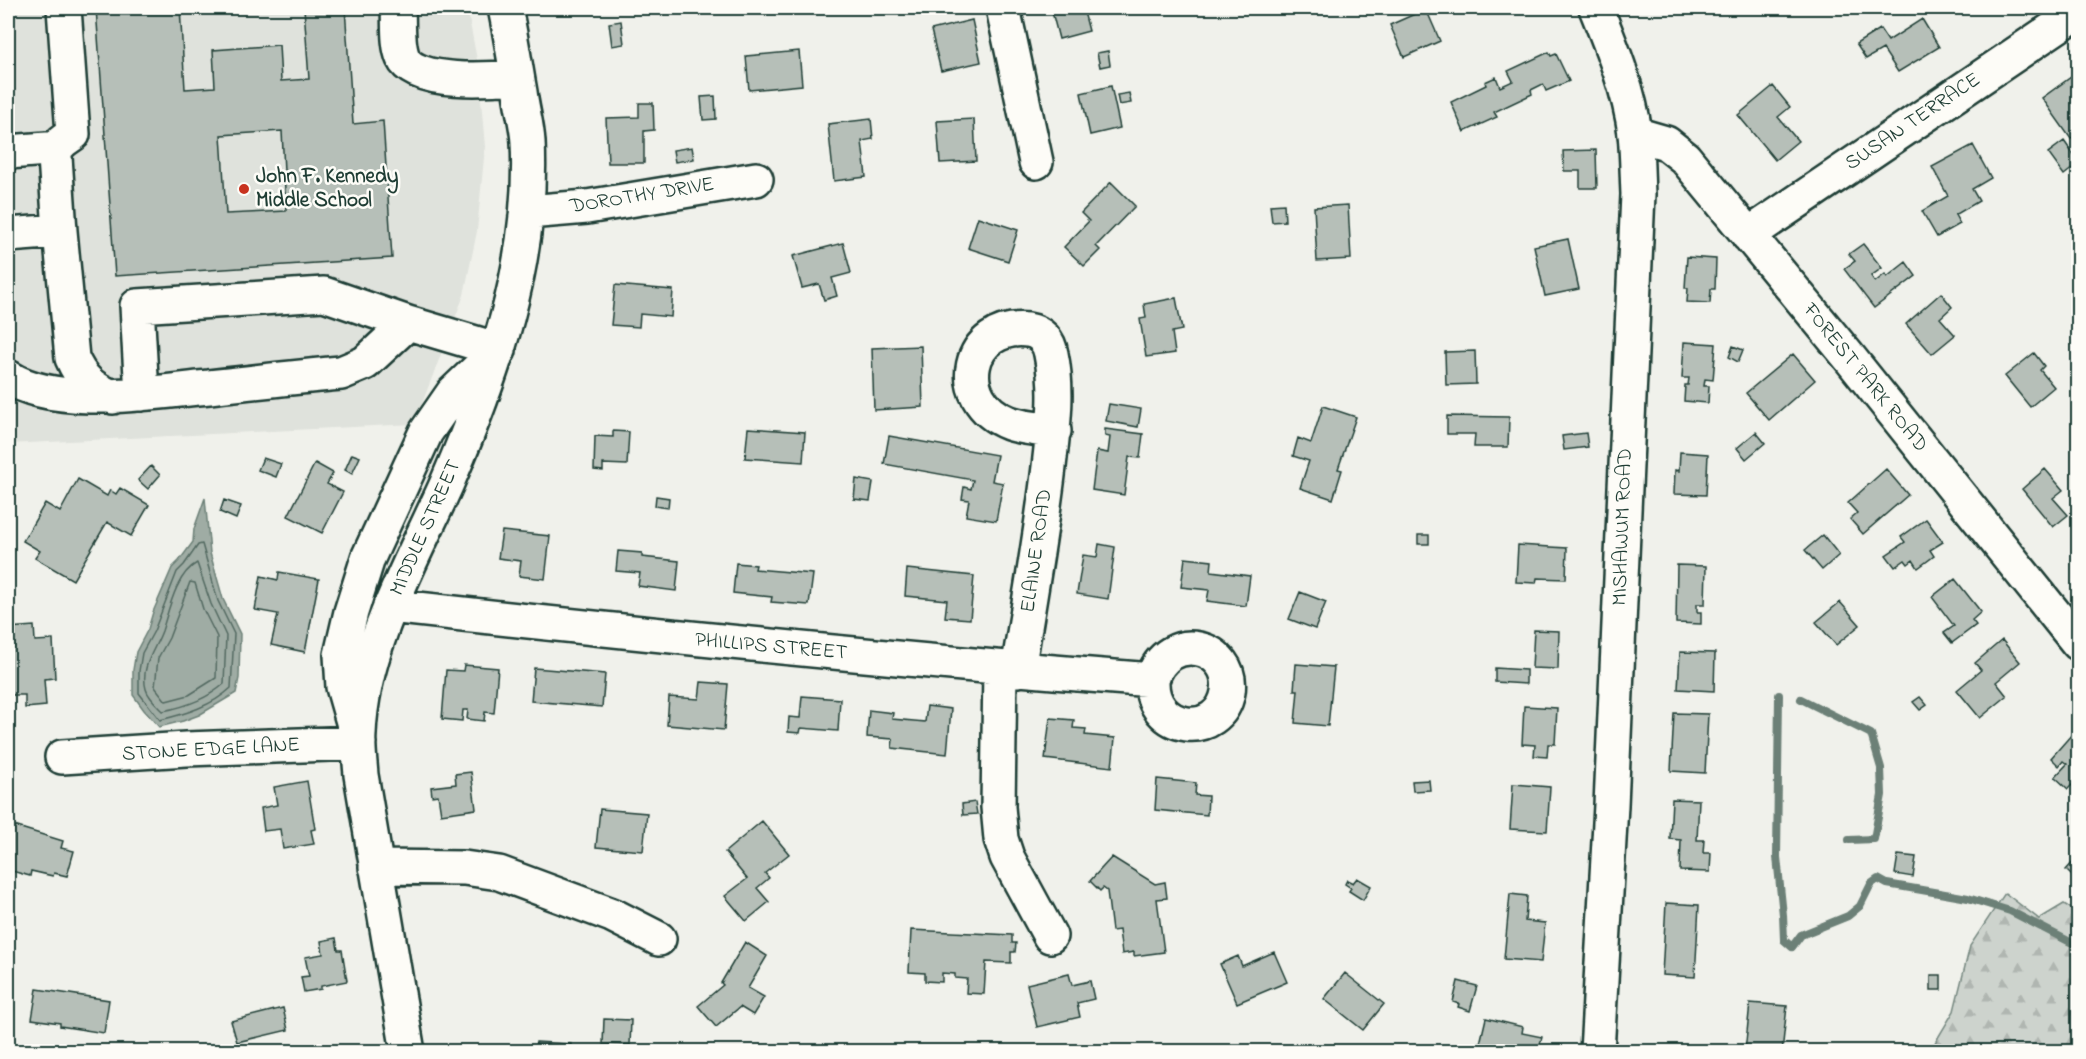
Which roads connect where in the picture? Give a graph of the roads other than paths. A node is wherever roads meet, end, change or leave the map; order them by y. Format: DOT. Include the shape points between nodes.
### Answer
graph roads {
  1 [pos="64,8"];
  2 [pos="398,8"];
  3 [pos="505,8"];
  4 [pos="1003,8"];
  5 [pos="1596,8"];
  6 [pos="2079,12"];
  7 [pos="517,77"];
  8 [pos="1635,134"];
  9 [pos="8,152"];
  10 [pos="52,152"];
  11 [pos="1036,162"];
  12 [pos="756,179"];
  13 [pos="528,212"];
  14 [pos="60,231"];
  15 [pos="8,235"];
  16 [pos="1749,235"];
  17 [pos="408,323"];
  18 [pos="499,350"];
  19 [pos="8,377"];
  20 [pos="128,395"];
  21 [pos="1054,431"];
  22 [pos="390,606"];
  23 [pos="2079,643"];
  24 [pos="1009,669"];
  25 [pos="1152,680"];
  26 [pos="359,743"];
  27 [pos="62,757"];
  28 [pos="376,867"];
  29 [pos="1050,936"];
  30 [pos="659,939"];
  31 [pos="408,1052"];
  32 [pos="1597,1052"];
  1 -- 10 [label="street" via="73,135"];
  2 -- 7 [label="street" via="402,55 412,69 479,80"];
  3 -- 7 [label="street, MIDDLE STREET"];
  4 -- 11 [label="street"];
  5 -- 8 [label="street, MISHAWUM ROAD" via="1622,77"];
  6 -- 16 [label="street, SUSAN TERRACE"];
  7 -- 13 [label="street, MIDDLE STREET" via="528,140"];
  8 -- 16 [label="street, FOREST PARK ROAD" via="1666,143 1679,152"];
  8 -- 32 [label="street, MISHAWUM ROAD" via="1636,270"];
  9 -- 10 [label="street"];
  10 -- 14 [label="street" via="56,160"];
  12 -- 13 [label="street, DOROTHY DRIVE" via="587,207"];
  13 -- 18 [label="street, MIDDLE STREET"];
  14 -- 15 [label="street"];
  14 -- 20 [label="street" via="72,358 87,383 98,391"];
  16 -- 23 [label="street, FOREST PARK ROAD"];
  17 -- 18 [label="street"];
  17 -- 20 [label="street" via="364,363 341,373"];
  17 -- 20 [label="street" via="324,294 137,306"];
  18 -- 22 [label="street, MIDDLE STREET" via="467,436"];
  18 -- 26 [label="street" via="453,393 435,419 418,446 368,558 341,655 343,687"];
  19 -- 20 [label="street" via="42,392"];
  21 -- 24 [label="street, ELAINE ROAD" via="1043,521"];
  22 -- 24 [label="street, PHILLIPS STREET"];
  22 -- 26 [label="street, MIDDLE STREET" via="367,681"];
  24 -- 25 [label="street, PHILLIPS STREET"];
  24 -- 29 [label="street, ELAINE ROAD" via="998,771 999,832 1007,857"];
  26 -- 27 [label="street, STONE EDGE LANE"];
  26 -- 28 [label="street, MIDDLE STREET"];
  28 -- 30 [label="street" via="464,868 499,873 612,915"];
  28 -- 31 [label="street, MIDDLE STREET"];
}
